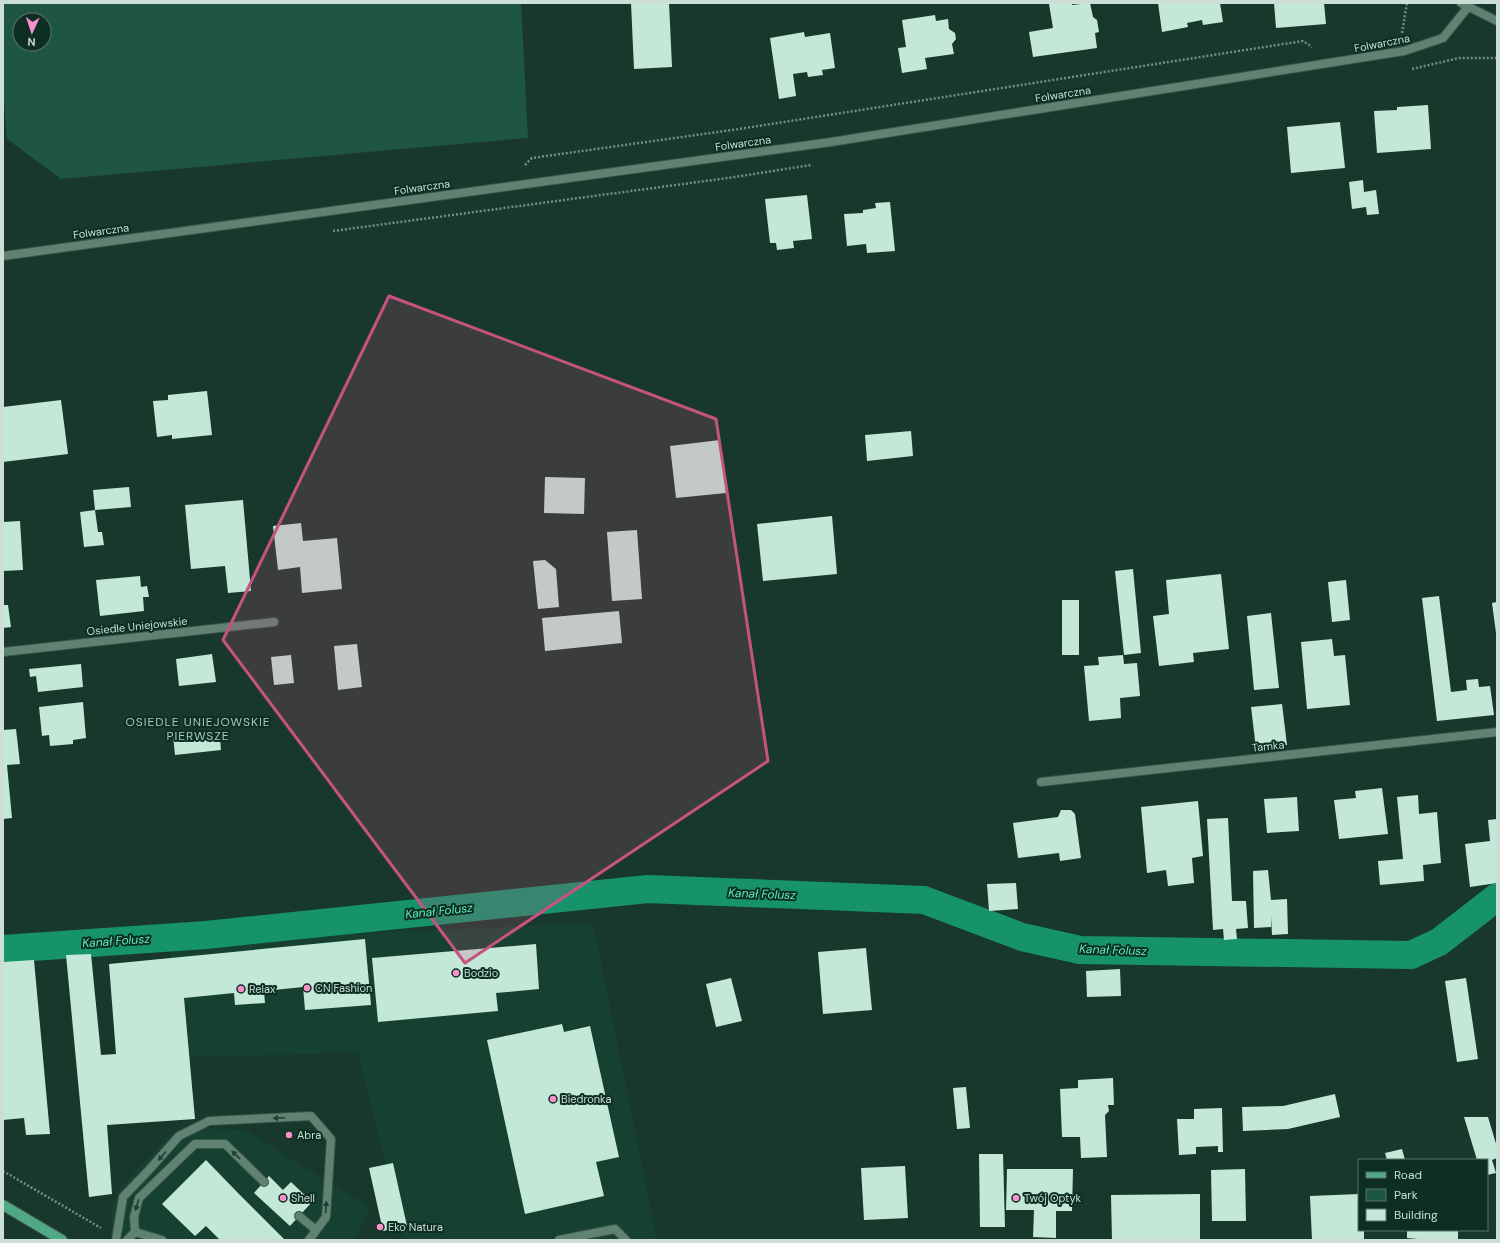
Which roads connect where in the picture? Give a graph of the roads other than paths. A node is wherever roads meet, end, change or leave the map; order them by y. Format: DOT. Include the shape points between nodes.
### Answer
graph roads {
  1 [pos="1464,5"];
  2 [pos="1497,21"];
  3 [pos="3,256"];
  4 [pos="274,622"];
  5 [pos="3,652"];
  6 [pos="1497,732"];
  7 [pos="1041,782"];
  8 [pos="264,1182"];
  9 [pos="3,1205"];
  10 [pos="299,1216"];
  11 [pos="316,1230"];
  12 [pos="135,1232"];
  13 [pos="62,1240"];
  14 [pos="116,1240"];
  15 [pos="127,1240"];
  16 [pos="162,1240"];
  17 [pos="309,1240"];
  18 [pos="559,1240"];
  19 [pos="626,1240"];
  1 -- 2 [label="street"];
  1 -- 3 [label="street, Folwarczna" via="1443,38 1404,51 832,142"];
  4 -- 5 [label="street, Osiedle Uniejowskie"];
  6 -- 7 [label="street, Tamka"];
  8 -- 12 [label="street, one-way" via="225,1144 195,1144 139,1198 134,1217"];
  9 -- 13 [label="main road"];
  10 -- 11 [label="street"];
  11 -- 14 [label="street, one-way" via="326,1217 331,1139 311,1116 209,1121 179,1136 123,1197"];
  11 -- 17 [label="street"];
  12 -- 15 [label="street"];
  12 -- 16 [label="street"];
  18 -- 19 [label="street" via="615,1229"];
}
